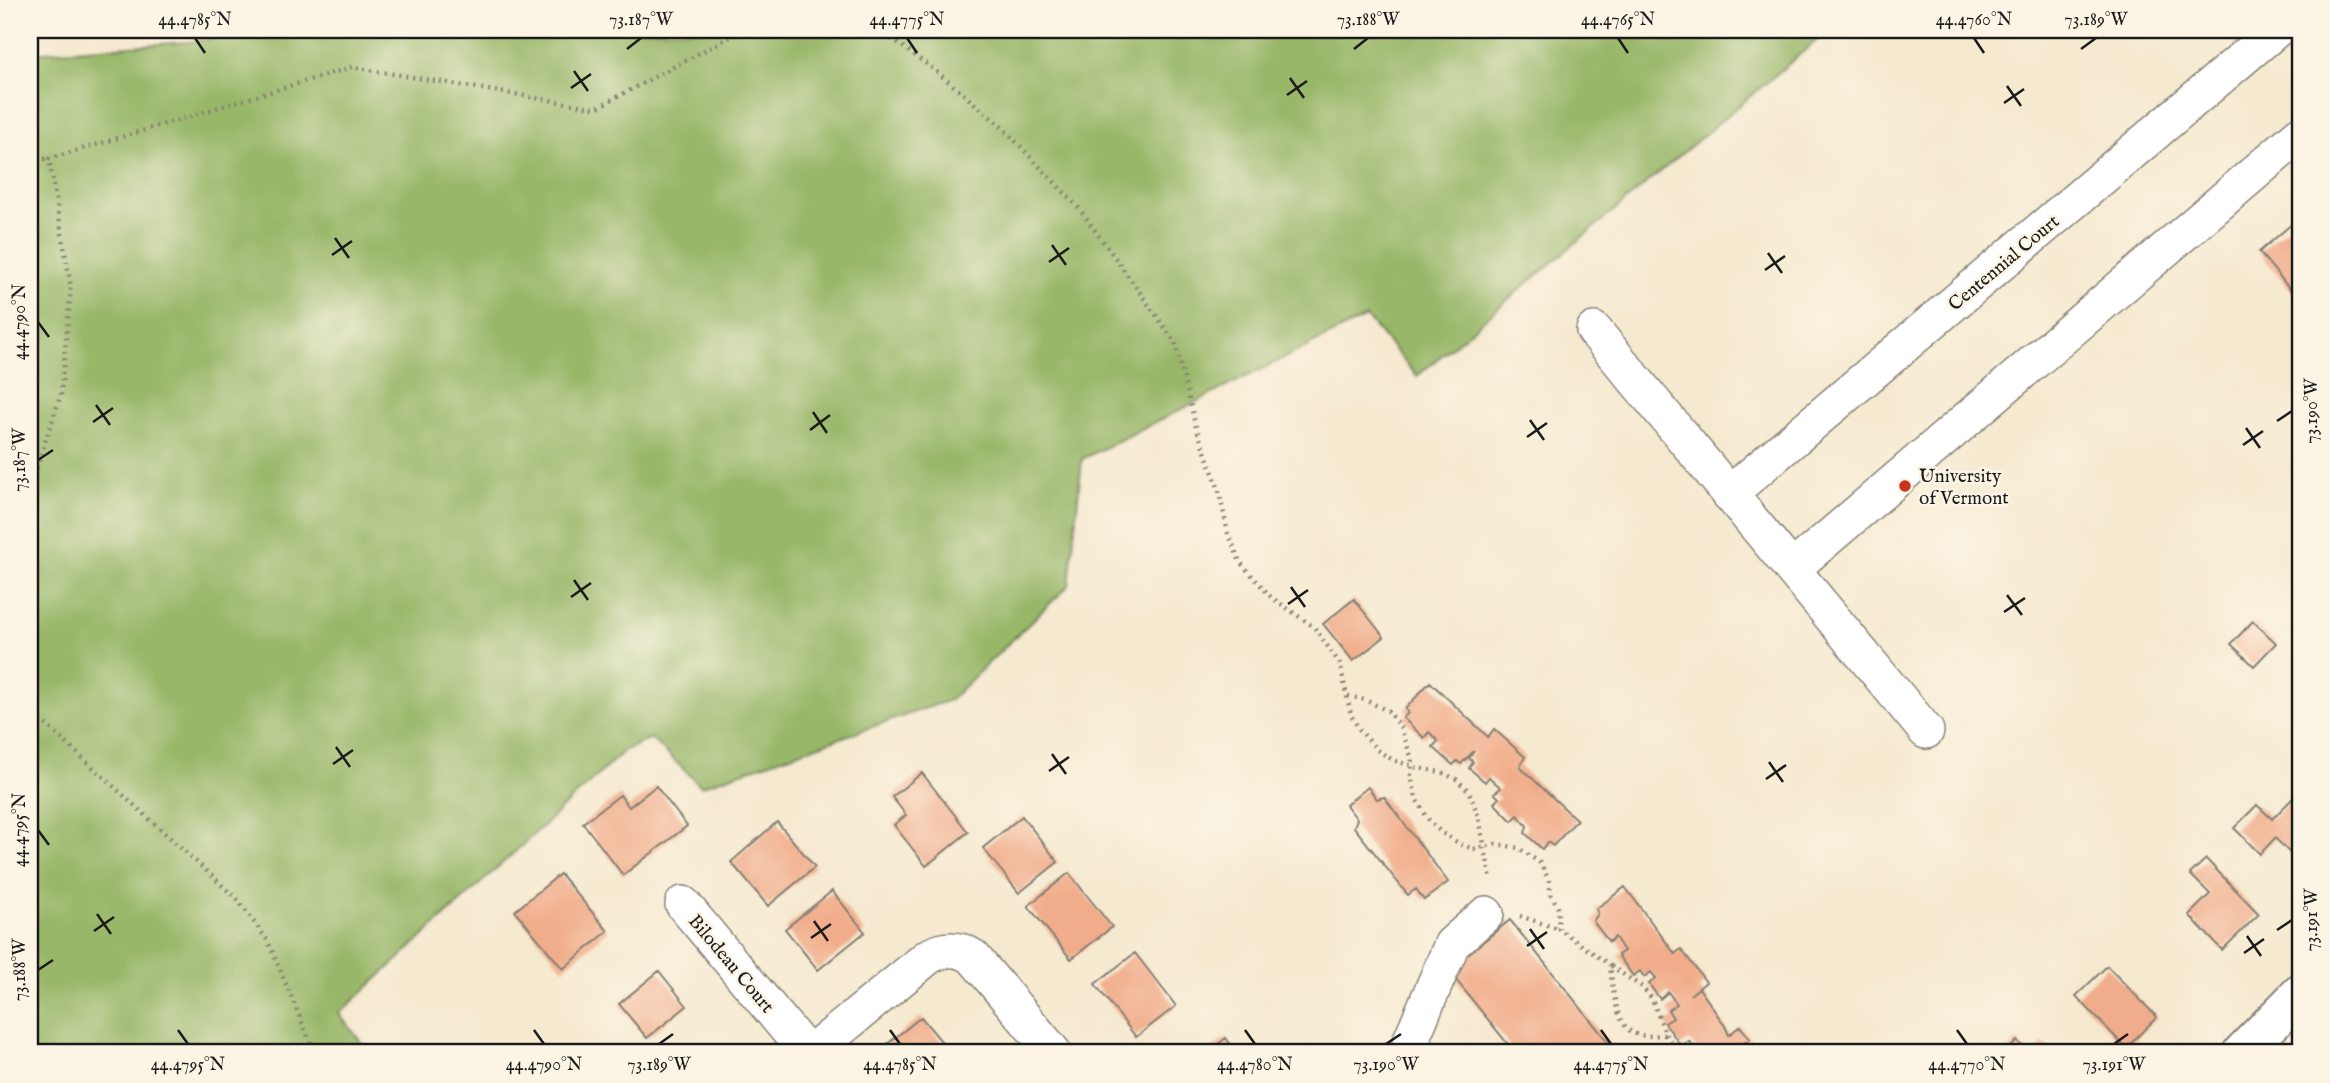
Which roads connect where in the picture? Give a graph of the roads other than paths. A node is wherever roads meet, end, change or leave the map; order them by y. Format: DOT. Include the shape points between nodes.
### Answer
graph roads {
  1 [pos="2276,30"];
  2 [pos="2300,134"];
  3 [pos="1594,330"];
  4 [pos="1729,494"];
  5 [pos="1792,569"];
  6 [pos="1926,731"];
  7 [pos="1497,903"];
  8 [pos="683,904"];
  9 [pos="2300,994"];
  10 [pos="809,1053"];
  11 [pos="1054,1053"];
  12 [pos="1419,1053"];
  13 [pos="2242,1053"];
  1 -- 4 [label="street, Centennial Court"];
  2 -- 5 [label="street"];
  3 -- 4 [label="street"];
  4 -- 5 [label="street"];
  5 -- 6 [label="street"];
  7 -- 12 [label="street" via="1452,944 1409,1042"];
  8 -- 10 [label="street, Bilodeau Court"];
  9 -- 13 [label="main road"];
  10 -- 11 [label="street" via="928,957 951,949 973,957"];
}
